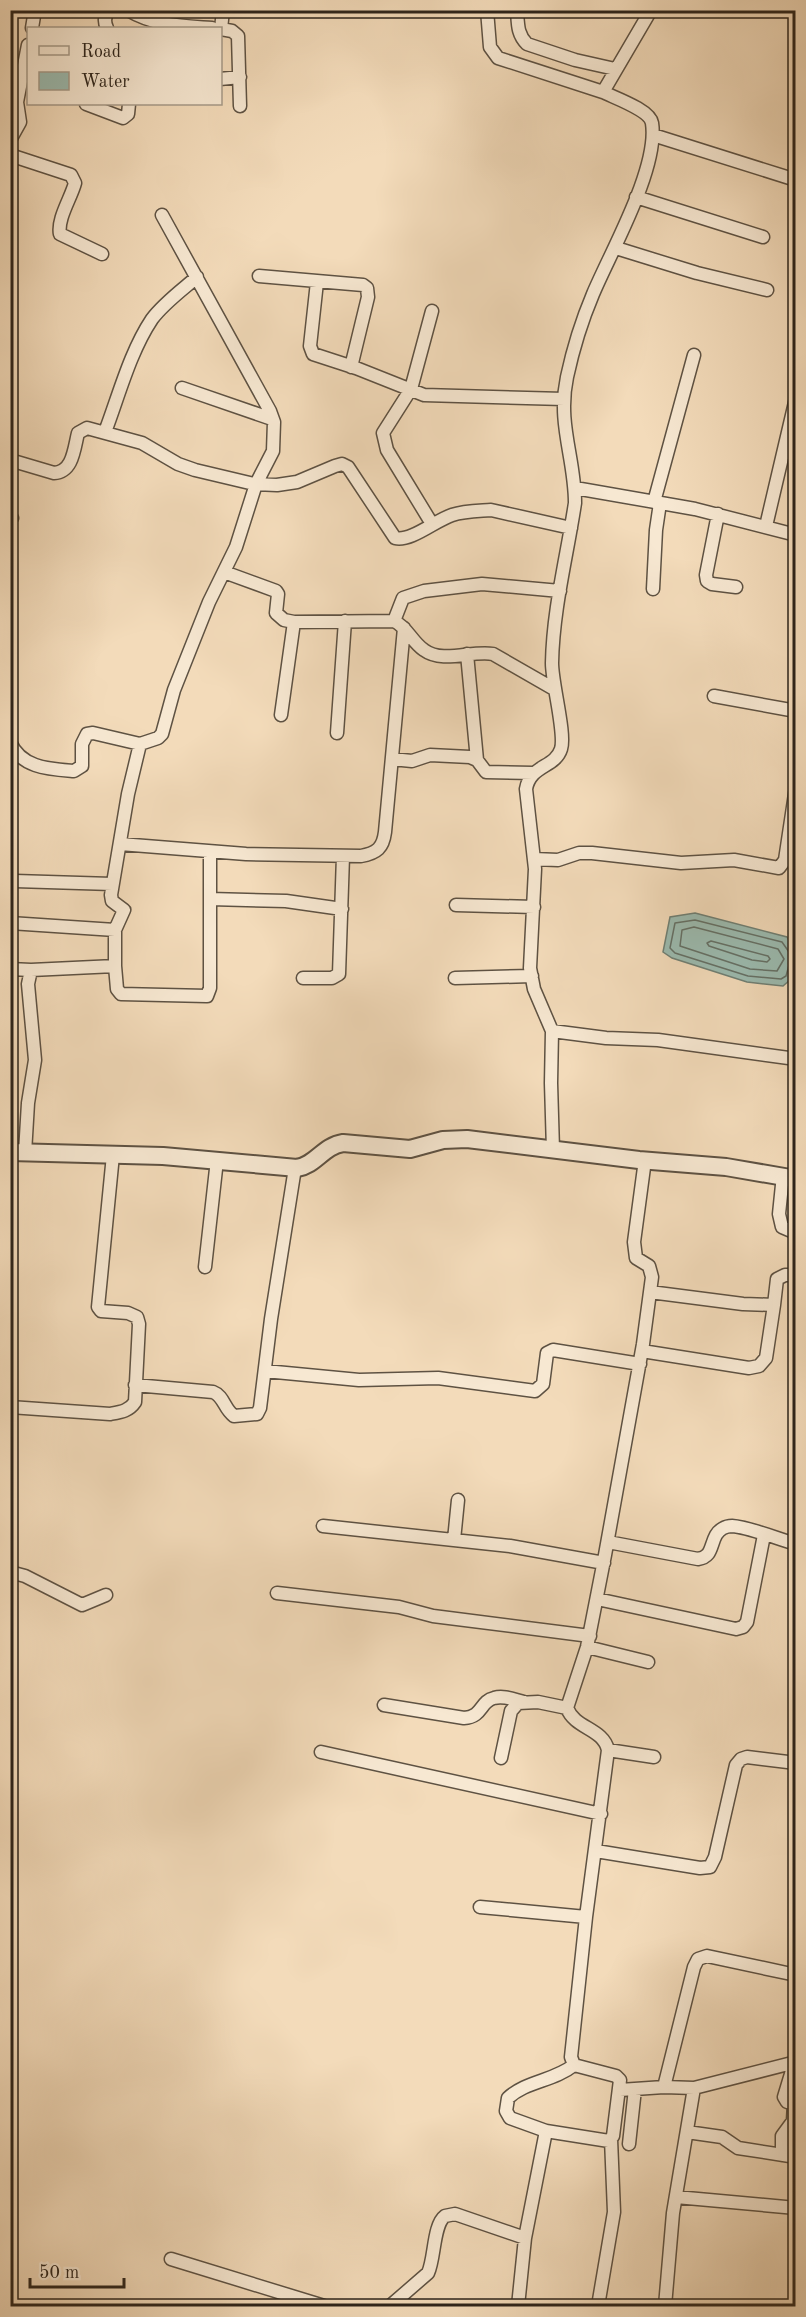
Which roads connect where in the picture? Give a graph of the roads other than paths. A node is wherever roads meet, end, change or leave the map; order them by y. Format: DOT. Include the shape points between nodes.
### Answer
graph roads {
  1 [pos="35,10"];
  2 [pos="109,10"];
  3 [pos="128,10"];
  4 [pos="224,10"];
  5 [pos="487,10"];
  6 [pos="517,10"];
  7 [pos="651,10"];
  8 [pos="32,27"];
  9 [pos="107,27"];
  10 [pos="199,27"];
  11 [pos="221,27"];
  12 [pos="222,29"];
  13 [pos="27,56"];
  14 [pos="240,77"];
  15 [pos="222,79"];
  16 [pos="610,80"];
  17 [pos="24,88"];
  18 [pos="89,105"];
  19 [pos="129,105"];
  20 [pos="240,106"];
  21 [pos="659,137"];
  22 [pos="10,140"];
  23 [pos="10,155"];
  24 [pos="795,180"];
  25 [pos="636,197"];
  26 [pos="162,215"];
  27 [pos="763,237"];
  28 [pos="615,248"];
  29 [pos="102,255"];
  30 [pos="259,276"];
  31 [pos="197,277"];
  32 [pos="317,282"];
  33 [pos="767,290"];
  34 [pos="432,311"];
  35 [pos="694,356"];
  36 [pos="351,367"];
  37 [pos="182,388"];
  38 [pos="411,389"];
  39 [pos="795,398"];
  40 [pos="564,399"];
  41 [pos="272,418"];
  42 [pos="105,432"];
  43 [pos="10,460"];
  44 [pos="256,484"];
  45 [pos="575,488"];
  46 [pos="657,502"];
  47 [pos="718,514"];
  48 [pos="432,524"];
  49 [pos="766,526"];
  50 [pos="571,528"];
  51 [pos="795,535"];
  52 [pos="224,572"];
  53 [pos="736,587"];
  54 [pos="653,589"];
  55 [pos="560,591"];
  56 [pos="345,621"];
  57 [pos="294,622"];
  58 [pos="399,624"];
  59 [pos="467,654"];
  60 [pos="554,689"];
  61 [pos="714,696"];
  62 [pos="795,711"];
  63 [pos="280,715"];
  64 [pos="337,733"];
  65 [pos="10,742"];
  66 [pos="140,744"];
  67 [pos="392,759"];
  68 [pos="477,760"];
  69 [pos="533,773"];
  70 [pos="795,787"];
  71 [pos="120,844"];
  72 [pos="210,852"];
  73 [pos="343,856"];
  74 [pos="539,859"];
  75 [pos="782,866"];
  76 [pos="795,870"];
  77 [pos="15,881"];
  78 [pos="112,884"];
  79 [pos="210,899"];
  80 [pos="456,905"];
  81 [pos="534,907"];
  82 [pos="342,909"];
  83 [pos="10,923"];
  84 [pos="115,930"];
  85 [pos="115,966"];
  86 [pos="10,969"];
  87 [pos="31,970"];
  88 [pos="532,976"];
  89 [pos="303,978"];
  90 [pos="455,978"];
  91 [pos="552,1031"];
  92 [pos="795,1059"];
  93 [pos="553,1138"];
  94 [pos="18,1152"];
  95 [pos="113,1155"];
  96 [pos="217,1160"];
  97 [pos="653,1161"];
  98 [pos="295,1168"];
  99 [pos="789,1177"];
  100 [pos="795,1233"];
  101 [pos="205,1267"];
  102 [pos="795,1275"];
  103 [pos="654,1292"];
  104 [pos="774,1305"];
  105 [pos="641,1358"];
  106 [pos="265,1371"];
  107 [pos="135,1385"];
  108 [pos="10,1407"];
  109 [pos="458,1500"];
  110 [pos="323,1526"];
  111 [pos="764,1535"];
  112 [pos="454,1540"];
  113 [pos="613,1542"];
  114 [pos="795,1545"];
  115 [pos="604,1563"];
  116 [pos="10,1572"];
  117 [pos="277,1593"];
  118 [pos="106,1595"];
  119 [pos="597,1599"];
  120 [pos="589,1641"];
  121 [pos="648,1662"];
  122 [pos="524,1702"];
  123 [pos="384,1705"];
  124 [pos="567,1708"];
  125 [pos="615,1751"];
  126 [pos="321,1752"];
  127 [pos="501,1758"];
  128 [pos="654,1758"];
  129 [pos="795,1763"];
  130 [pos="601,1814"];
  131 [pos="601,1852"];
  132 [pos="480,1907"];
  133 [pos="586,1917"];
  134 [pos="795,1975"];
  135 [pos="795,2063"];
  136 [pos="574,2065"];
  137 [pos="664,2087"];
  138 [pos="694,2088"];
  139 [pos="627,2090"];
  140 [pos="795,2103"];
  141 [pos="546,2131"];
  142 [pos="687,2132"];
  143 [pos="611,2139"];
  144 [pos="629,2144"];
  145 [pos="782,2155"];
  146 [pos="795,2157"];
  147 [pos="676,2197"];
  148 [pos="795,2208"];
  149 [pos="525,2238"];
  150 [pos="171,2259"];
  151 [pos="324,2307"];
  152 [pos="390,2307"];
  153 [pos="518,2307"];
  154 [pos="597,2307"];
  155 [pos="665,2307"];
  1 -- 8 [label="street"];
  2 -- 9 [label="street" via="105,15"];
  3 -- 10 [label="street" via="159,24"];
  4 -- 11 [label="street"];
  5 -- 16 [label="street" via="490,48 498,58"];
  6 -- 16 [label="street" via="518,30 526,44 575,60"];
  7 -- 16 [label="street"];
  12 -- 14 [label="street" via="238,36"];
  13 -- 17 [label="street"];
  14 -- 15 [label="street"];
  14 -- 20 [label="street"];
  16 -- 21 [label="street" via="647,113"];
  17 -- 22 [label="street" via="17,102 20,122"];
  18 -- 19 [label="street" via="123,118"];
  21 -- 24 [label="street"];
  21 -- 25 [label="street"];
  23 -- 29 [label="street" via="71,175 75,183 60,234"];
  25 -- 27 [label="street"];
  25 -- 28 [label="street"];
  26 -- 31 [label="street"];
  28 -- 33 [label="street"];
  28 -- 40 [label="street" via="593,294"];
  30 -- 32 [label="street"];
  31 -- 41 [label="street"];
  31 -- 42 [label="street" via="159,311 148,327"];
  32 -- 36 [label="street" via="310,351"];
  32 -- 36 [label="street" via="363,285 368,291"];
  34 -- 38 [label="street"];
  35 -- 46 [label="street"];
  36 -- 38 [label="street"];
  37 -- 41 [label="street"];
  38 -- 40 [label="street" via="436,397"];
  38 -- 48 [label="street" via="386,427 383,439"];
  39 -- 49 [label="street"];
  40 -- 45 [label="street" via="565,435"];
  41 -- 44 [label="street" via="273,451"];
  42 -- 43 [label="street" via="81,430 70,463 60,473"];
  42 -- 44 [label="street" via="142,443 195,470"];
  44 -- 48 [label="street" via="297,482 342,464 353,471 395,538 403,540"];
  44 -- 52 [label="street"];
  45 -- 46 [label="street"];
  45 -- 50 [label="street"];
  46 -- 47 [label="street"];
  46 -- 54 [label="street"];
  47 -- 49 [label="street"];
  47 -- 53 [label="street" via="707,581"];
  48 -- 50 [label="street" via="451,515 491,510"];
  49 -- 51 [label="street"];
  50 -- 55 [label="street"];
  52 -- 57 [label="street" via="273,588 278,594 278,616"];
  52 -- 66 [label="street" via="174,690 162,734"];
  55 -- 58 [label="street" via="493,584 424,591 403,598"];
  55 -- 60 [label="street" via="553,644"];
  56 -- 57 [label="street"];
  56 -- 58 [label="street"];
  56 -- 64 [label="street"];
  57 -- 63 [label="street"];
  58 -- 59 [label="street" via="425,651 445,656"];
  58 -- 67 [label="street"];
  59 -- 60 [label="street" via="485,653 502,658"];
  59 -- 68 [label="street"];
  60 -- 69 [label="street" via="561,751"];
  61 -- 62 [label="street"];
  65 -- 66 [label="street" via="28,763 74,771 82,766 82,744 87,734"];
  66 -- 71 [label="street"];
  67 -- 68 [label="street" via="412,761 436,755"];
  67 -- 73 [label="street" via="384,842 373,854"];
  68 -- 69 [label="street" via="486,772"];
  69 -- 74 [label="street" via="526,789"];
  70 -- 75 [label="street"];
  71 -- 72 [label="street"];
  71 -- 78 [label="street"];
  72 -- 73 [label="street"];
  72 -- 79 [label="street"];
  73 -- 82 [label="street"];
  74 -- 75 [label="street" via="558,860 592,853 681,863 734,860 773,868"];
  74 -- 81 [label="street"];
  75 -- 76 [label="street"];
  77 -- 78 [label="street"];
  78 -- 84 [label="street" via="112,902 124,910"];
  79 -- 82 [label="street" via="286,901"];
  79 -- 85 [label="street" via="207,996 121,994"];
  80 -- 81 [label="street"];
  81 -- 88 [label="street"];
  82 -- 89 [label="street" via="339,974 332,978"];
  83 -- 84 [label="street"];
  84 -- 85 [label="street"];
  85 -- 87 [label="street"];
  86 -- 87 [label="street"];
  87 -- 94 [label="street" via="28,984 35,1060"];
  88 -- 90 [label="street"];
  88 -- 91 [label="street"];
  91 -- 92 [label="street" via="658,1040"];
  91 -- 93 [label="street"];
  93 -- 97 [label="street"];
  93 -- 98 [label="street" via="454,1139 410,1149 343,1143 326,1149 306,1167"];
  94 -- 95 [label="street"];
  95 -- 96 [label="street"];
  95 -- 107 [label="street" via="98,1307 101,1311 137,1317"];
  96 -- 98 [label="street"];
  96 -- 101 [label="street"];
  97 -- 99 [label="street"];
  97 -- 103 [label="street" via="634,1253 649,1266"];
  98 -- 106 [label="street"];
  99 -- 100 [label="street" via="779,1220 782,1227"];
  102 -- 104 [label="street" via="777,1279"];
  103 -- 104 [label="street"];
  103 -- 105 [label="street"];
  104 -- 105 [label="street" via="766,1358 759,1366"];
  105 -- 106 [label="street" via="553,1350 547,1353 543,1384 535,1392 438,1378 343,1380"];
  105 -- 113 [label="street"];
  106 -- 107 [label="street" via="260,1408 252,1415 234,1416 213,1392"];
  107 -- 108 [label="street" via="131,1408 110,1414"];
  109 -- 112 [label="street"];
  110 -- 112 [label="street"];
  111 -- 113 [label="street" via="726,1527 716,1536 706,1557 698,1559"];
  111 -- 114 [label="street"];
  111 -- 119 [label="street" via="743,1627 736,1629"];
  112 -- 115 [label="street" via="540,1550"];
  113 -- 115 [label="street"];
  115 -- 119 [label="street"];
  116 -- 118 [label="street" via="33,1579 82,1605"];
  117 -- 120 [label="street" via="399,1607"];
  119 -- 120 [label="street"];
  120 -- 121 [label="street"];
  120 -- 124 [label="street"];
  122 -- 123 [label="street" via="492,1698 472,1718"];
  122 -- 124 [label="street"];
  122 -- 127 [label="street" via="511,1711"];
  124 -- 125 [label="street" via="576,1723 598,1734"];
  125 -- 128 [label="street"];
  125 -- 130 [label="street"];
  126 -- 130 [label="street"];
  129 -- 131 [label="street" via="747,1757 736,1765 710,1867"];
  130 -- 131 [label="street"];
  131 -- 133 [label="street"];
  132 -- 133 [label="street"];
  133 -- 136 [label="street" via="571,2049"];
  134 -- 137 [label="street" via="707,1956 698,1959"];
  135 -- 138 [label="street"];
  135 -- 140 [label="street" via="784,2097 786,2102"];
  136 -- 139 [label="street" via="616,2076"];
  136 -- 141 [label="street" via="508,2098 506,2110 510,2118"];
  137 -- 138 [label="street"];
  137 -- 139 [label="street"];
  138 -- 142 [label="street"];
  139 -- 143 [label="street"];
  139 -- 144 [label="street"];
  140 -- 145 [label="street" via="793,2121 782,2136"];
  141 -- 143 [label="street"];
  141 -- 149 [label="street"];
  142 -- 145 [label="street" via="717,2135 738,2148"];
  142 -- 147 [label="street"];
  143 -- 154 [label="street" via="614,2212"];
  145 -- 146 [label="street"];
  147 -- 148 [label="street"];
  147 -- 155 [label="street"];
  149 -- 152 [label="street" via="455,2214 445,2216 439,2222 428,2273"];
  149 -- 153 [label="street"];
  150 -- 151 [label="street"];
}
